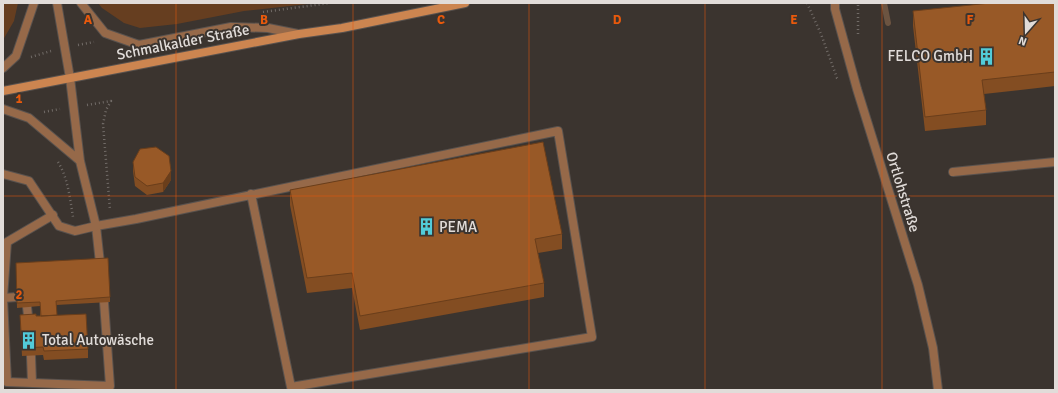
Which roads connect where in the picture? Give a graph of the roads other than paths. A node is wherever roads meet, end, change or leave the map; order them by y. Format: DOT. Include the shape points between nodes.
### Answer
graph roads {
  1 [pos="34,3"];
  2 [pos="57,3"];
  3 [pos="81,3"];
  4 [pos="466,3"];
  5 [pos="835,3"];
  6 [pos="299,34"];
  7 [pos="3,68"];
  8 [pos="70,78"];
  9 [pos="3,91"];
  10 [pos="3,109"];
  11 [pos="80,161"];
  12 [pos="1055,162"];
  13 [pos="953,172"];
  14 [pos="3,174"];
  15 [pos="251,194"];
  16 [pos="53,215"];
  17 [pos="96,226"];
  18 [pos="100,263"];
  19 [pos="17,297"];
  20 [pos="4,298"];
  21 [pos="104,302"];
  22 [pos="27,307"];
  23 [pos="29,324"];
  24 [pos="31,356"];
  25 [pos="32,383"];
  26 [pos="938,390"];
  1 -- 7 [label="street" via="16,56"];
  2 -- 8 [label="street"];
  3 -- 6 [label="street" via="105,33 139,45 231,26 268,28"];
  4 -- 6 [label="main road, Schmalkalder Straße"];
  5 -- 26 [label="street, Ortlohstraße" via="856,89 918,286 933,348"];
  6 -- 8 [label="main road, Schmalkalder Straße"];
  8 -- 9 [label="main road, Schmalkalder Straße"];
  8 -- 11 [label="street"];
  10 -- 11 [label="street" via="30,118"];
  11 -- 17 [label="street"];
  12 -- 13 [label="street"];
  14 -- 16 [label="street" via="29,181"];
  15 -- 15 [label="street" via="558,131 592,337 291,387"];
  15 -- 17 [label="street"];
  16 -- 17 [label="street" via="59,226 75,231"];
  16 -- 20 [label="street" via="7,242"];
  17 -- 18 [label="street"];
  19 -- 20 [label="street"];
  20 -- 25 [label="street" via="7,382"];
  21 -- 25 [label="street" via="110,386"];
  22 -- 23 [label="street"];
  24 -- 25 [label="street"];
}
